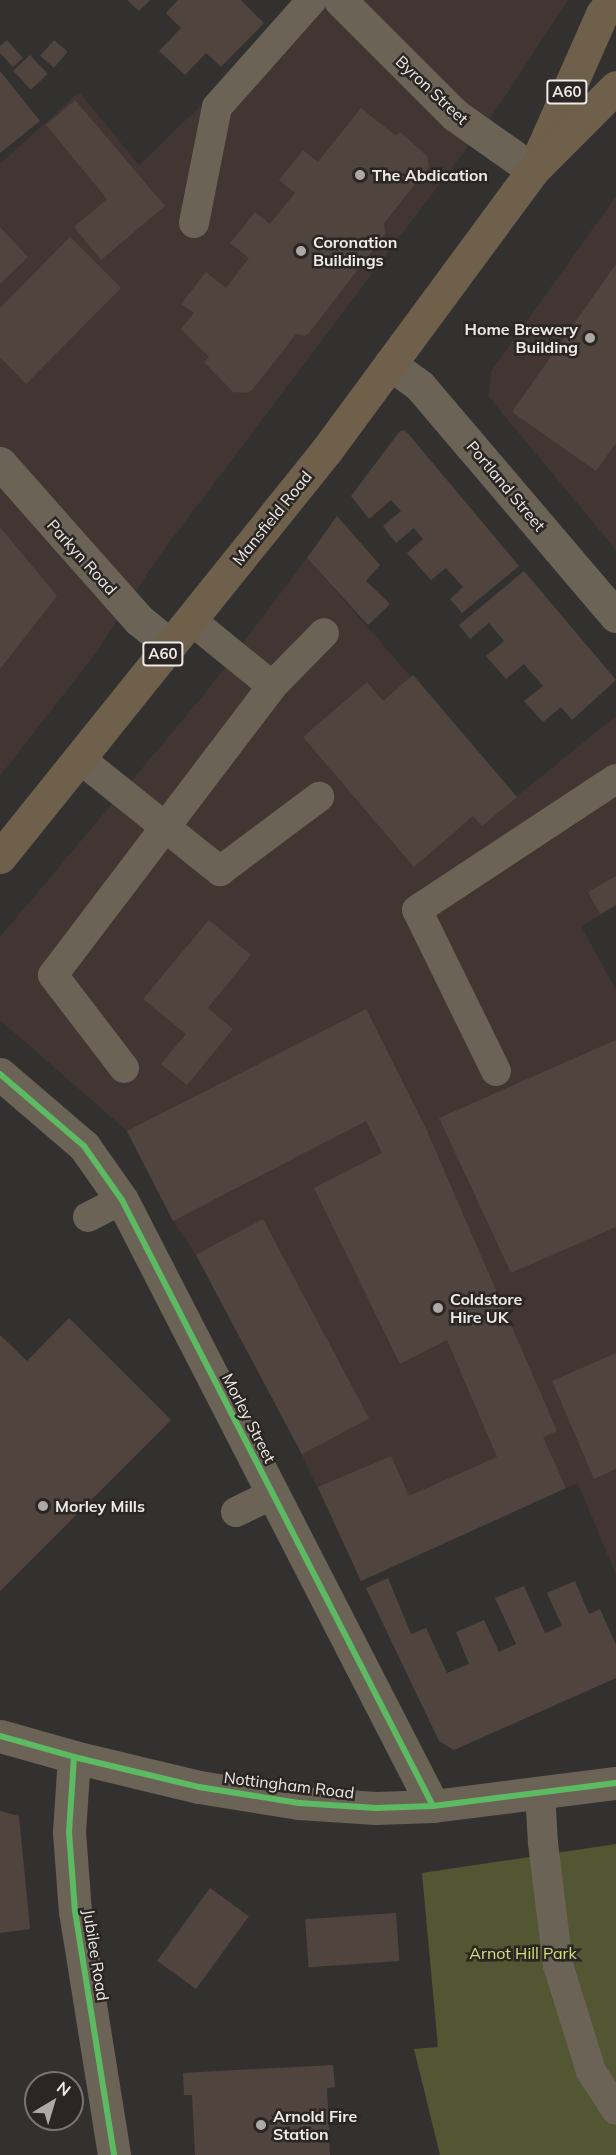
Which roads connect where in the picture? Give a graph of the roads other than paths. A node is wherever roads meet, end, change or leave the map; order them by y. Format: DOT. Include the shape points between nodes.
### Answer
graph roads {
  1 [pos="312,0"];
  2 [pos="340,0"];
  3 [pos="612,0"];
  4 [pos="616,87"];
  5 [pos="532,170"];
  6 [pos="194,223"];
  7 [pos="390,364"];
  8 [pos="0,463"];
  9 [pos="616,616"];
  10 [pos="190,620"];
  11 [pos="324,633"];
  12 [pos="170,645"];
  13 [pos="272,686"];
  14 [pos="80,758"];
  15 [pos="616,778"];
  16 [pos="319,797"];
  17 [pos="165,827"];
  18 [pos="0,857"];
  19 [pos="124,1068"];
  20 [pos="496,1071"];
  21 [pos="0,1074"];
  22 [pos="122,1200"];
  23 [pos="88,1217"];
  24 [pos="273,1494"];
  25 [pos="236,1512"];
  26 [pos="0,1736"];
  27 [pos="74,1757"];
  28 [pos="616,1783"];
  29 [pos="540,1793"];
  30 [pos="433,1806"];
  31 [pos="616,2110"];
  32 [pos="114,2155"];
  1 -- 6 [label="lane" via="217,107"];
  2 -- 5 [label="street, Byron Street" via="455,115"];
  3 -- 5 [label="highway, Mansfield Road / A60" via="602,14"];
  4 -- 5 [label="highway, Mansfield Road / A60"];
  5 -- 7 [label="highway, Mansfield Road / A60"];
  7 -- 9 [label="street, Portland Street" via="420,386"];
  7 -- 10 [label="highway, Mansfield Road / A60" via="326,451"];
  8 -- 12 [label="street, Parkyn Road" via="139,620"];
  10 -- 12 [label="highway, Mansfield Road / A60"];
  10 -- 13 [label="lane"];
  11 -- 13 [label="lane"];
  12 -- 14 [label="highway, Mansfield Road / A60"];
  13 -- 17 [label="lane"];
  14 -- 17 [label="lane"];
  14 -- 18 [label="highway, Mansfield Road / A60"];
  15 -- 20 [label="lane" via="417,910"];
  16 -- 17 [label="lane" via="220,871"];
  17 -- 19 [label="lane" via="53,975"];
  21 -- 22 [label="street, Morley Street" via="84,1146"];
  22 -- 23 [label="lane"];
  22 -- 24 [label="street, Morley Street"];
  24 -- 25 [label="lane"];
  24 -- 30 [label="street, Morley Street"];
  26 -- 27 [label="street, Nottingham Road"];
  27 -- 30 [label="street, Nottingham Road" via="199,1787 299,1803 376,1808"];
  27 -- 32 [label="street, Jubilee Road" via="69,1832 75,1911"];
  28 -- 29 [label="street, Nottingham Road"];
  29 -- 30 [label="street, Nottingham Road"];
  29 -- 31 [label="lane" via="558,1965 591,2071"];
}
